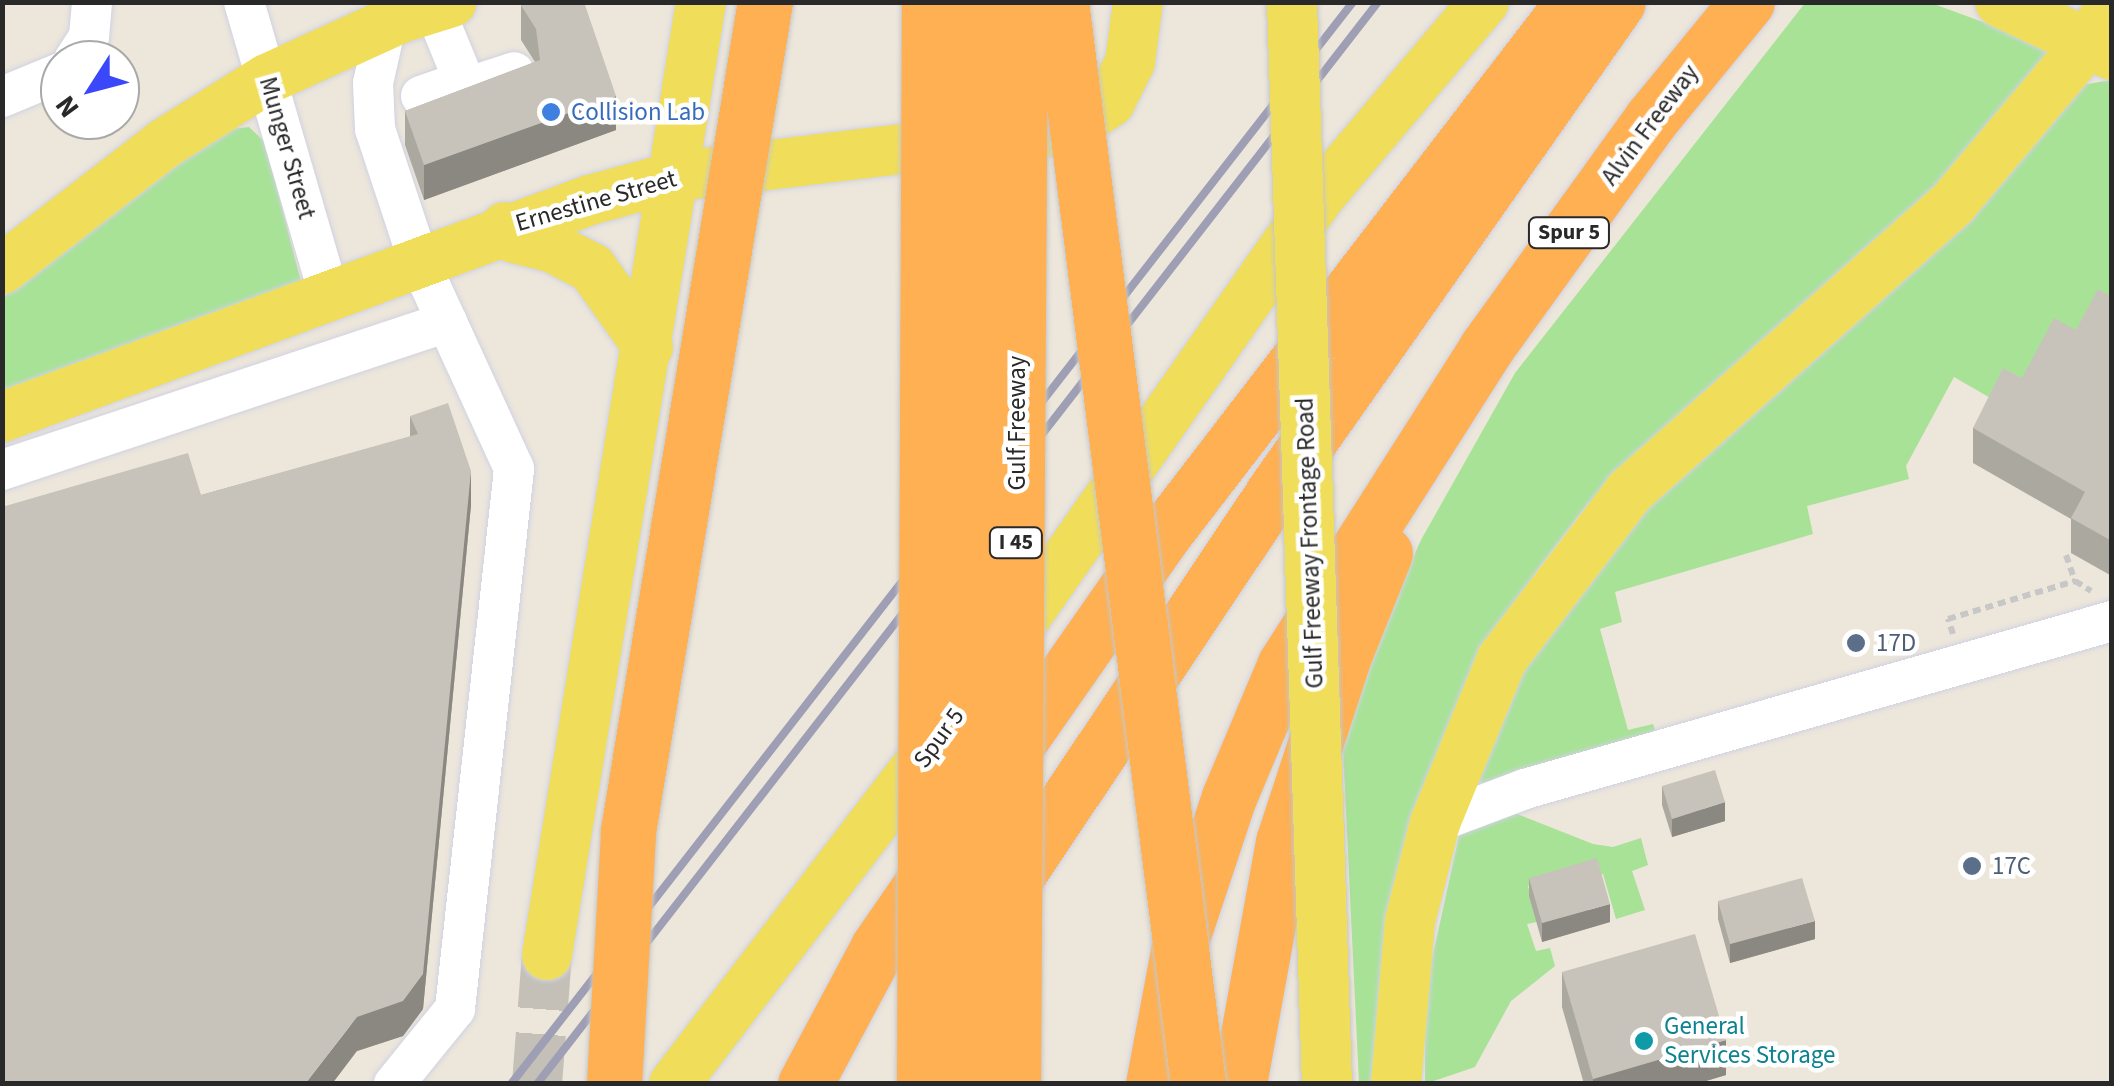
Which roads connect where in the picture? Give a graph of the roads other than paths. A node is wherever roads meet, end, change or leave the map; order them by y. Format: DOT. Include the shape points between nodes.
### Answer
graph roads {
  1 [pos="92,2"];
  2 [pos="244,2"];
  3 [pos="701,2"];
  4 [pos="765,2"];
  5 [pos="929,2"];
  6 [pos="970,2"];
  7 [pos="1020,2"];
  8 [pos="1061,2"];
  9 [pos="1138,2"];
  10 [pos="1292,2"];
  11 [pos="1484,2"];
  12 [pos="1572,2"];
  13 [pos="1618,2"];
  14 [pos="1747,2"];
  15 [pos="2000,2"];
  16 [pos="443,5"];
  17 [pos="386,24"];
  18 [pos="2103,35"];
  19 [pos="87,40"];
  20 [pos="514,72"];
  21 [pos="267,79"];
  22 [pos="40,81"];
  23 [pos="464,81"];
  24 [pos="40,90"];
  25 [pos="421,96"];
  26 [pos="2,97"];
  27 [pos="1519,103"];
  28 [pos="2,123"];
  29 [pos="678,176"];
  30 [pos="505,227"];
  31 [pos="418,259"];
  32 [pos="2,269"];
  33 [pos="329,294"];
  34 [pos="447,322"];
  35 [pos="648,347"];
  36 [pos="1486,348"];
  37 [pos="2,417"];
  38 [pos="2,470"];
  39 [pos="2106,604"];
  40 [pos="1435,822"];
  41 [pos="547,955"];
  42 [pos="394,1084"];
  43 [pos="614,1084"];
  44 [pos="674,1084"];
  45 [pos="804,1084"];
  46 [pos="898,1084"];
  47 [pos="924,1084"];
  48 [pos="966,1084"];
  49 [pos="1012,1084"];
  50 [pos="1153,1084"];
  51 [pos="1198,1084"];
  52 [pos="1239,1084"];
  53 [pos="1327,1084"];
  54 [pos="1396,1084"];
  1 -- 19 [label="street"];
  2 -- 21 [label="street, Munger Street"];
  3 -- 29 [label="main road"];
  4 -- 43 [label="highway, bridge" via="628,831"];
  5 -- 47 [label="highway, bridge"];
  6 -- 48 [label="highway, Gulf Freeway / I 45, bridge"];
  7 -- 49 [label="highway, Gulf Freeway / I 45, bridge"];
  8 -- 51 [label="highway, bridge"];
  9 -- 29 [label="main road, Ernestine Street" via="1130,62 1110,102 1082,121 1041,132"];
  10 -- 53 [label="main road, Gulf Freeway Frontage Road, bridge"];
  11 -- 44 [label="main road, Spur 5" via="1320,196 1216,337 1054,580 825,893"];
  12 -- 27 [label="highway"];
  13 -- 27 [label="highway"];
  14 -- 36 [label="highway, Alvin Freeway / Spur 5" via="1652,118"];
  15 -- 18 [label="main road"];
  16 -- 17 [label="main road"];
  16 -- 23 [label="street"];
  17 -- 21 [label="main road"];
  17 -- 31 [label="street" via="373,83 375,130"];
  18 -- 40 [label="main road" via="1952,203 1629,492 1502,659"];
  20 -- 23 [label="street" via="478,84"];
  21 -- 32 [label="main road" via="165,143"];
  21 -- 33 [label="street, Munger Street"];
  22 -- 26 [label="street"];
  23 -- 25 [label="street"];
  24 -- 28 [label="street"];
  27 -- 45 [label="highway" via="1103,620 878,947"];
  27 -- 46 [label="highway" via="1024,859"];
  29 -- 30 [label="main road, Ernestine Street"];
  29 -- 35 [label="main road"];
  30 -- 31 [label="main road, Ernestine Street"];
  30 -- 35 [label="main road" via="514,238 551,246 592,268"];
  31 -- 33 [label="main road, Ernestine Street"];
  31 -- 34 [label="street"];
  33 -- 37 [label="main road, Ernestine Street"];
  34 -- 38 [label="street"];
  34 -- 42 [label="street" via="514,469 455,1008"];
  35 -- 41 [label="main road" via="604,572"];
  36 -- 50 [label="highway" via="1285,664 1229,797 1178,946"];
  36 -- 52 [label="highway" via="1396,529 1343,658 1283,842"];
  39 -- 40 [label="street" via="1963,664 1524,789"];
  40 -- 54 [label="main road" via="1410,921"];
}
